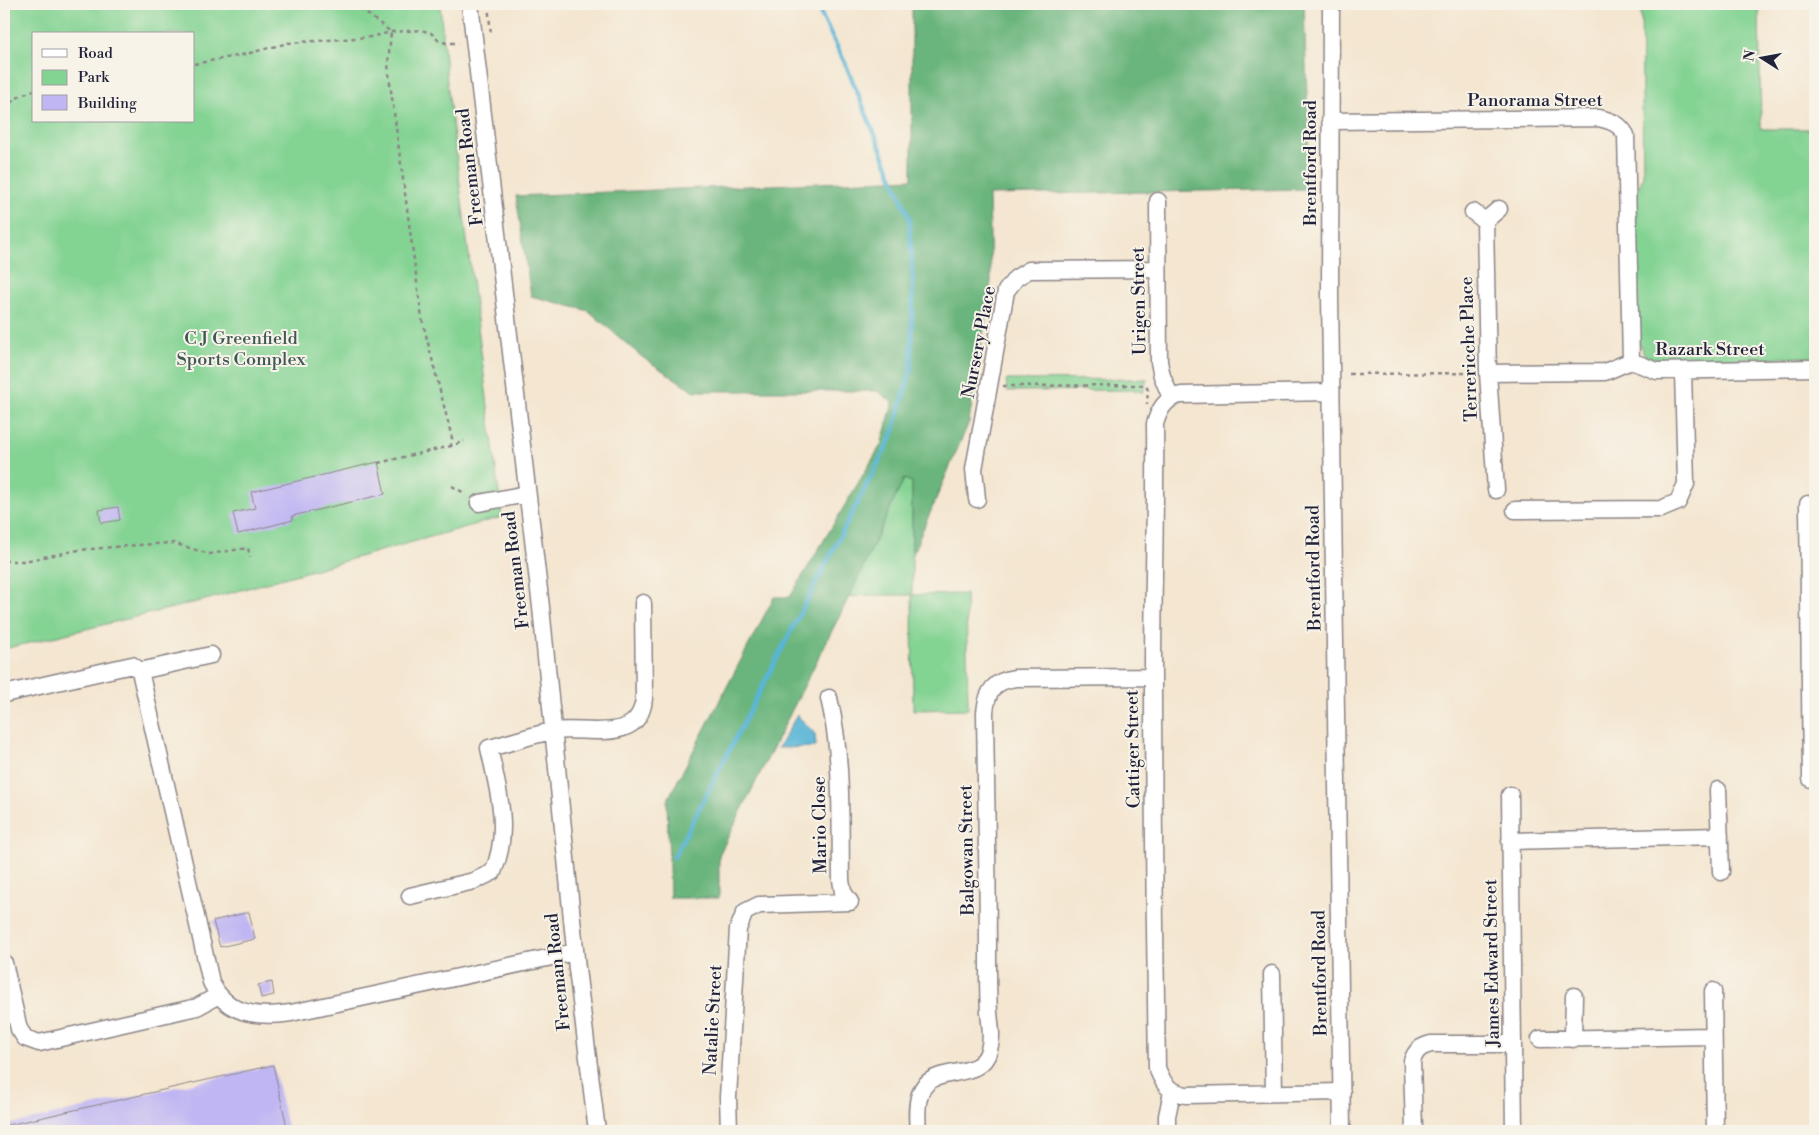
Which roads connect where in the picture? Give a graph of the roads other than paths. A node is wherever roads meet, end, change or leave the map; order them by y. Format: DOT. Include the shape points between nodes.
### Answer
graph roads {
  1 [pos="470,4"];
  2 [pos="1331,4"];
  3 [pos="1330,121"];
  4 [pos="1158,200"];
  5 [pos="1499,209"];
  6 [pos="1158,269"];
  7 [pos="1631,361"];
  8 [pos="1815,368"];
  9 [pos="1683,371"];
  10 [pos="1488,373"];
  11 [pos="1332,392"];
  12 [pos="1171,398"];
  13 [pos="1496,490"];
  14 [pos="527,494"];
  15 [pos="977,499"];
  16 [pos="479,503"];
  17 [pos="1808,504"];
  18 [pos="1515,510"];
  19 [pos="1812,553"];
  20 [pos="644,602"];
  21 [pos="211,655"];
  22 [pos="140,671"];
  23 [pos="1153,677"];
  24 [pos="4,694"];
  25 [pos="829,698"];
  26 [pos="553,731"];
  27 [pos="1813,731"];
  28 [pos="1811,780"];
  29 [pos="1718,790"];
  30 [pos="1510,795"];
  31 [pos="1720,836"];
  32 [pos="1510,841"];
  33 [pos="1721,872"];
  34 [pos="410,896"];
  35 [pos="745,912"];
  36 [pos="576,952"];
  37 [pos="4,963"];
  38 [pos="1272,974"];
  39 [pos="1713,991"];
  40 [pos="217,996"];
  41 [pos="1574,996"];
  42 [pos="1714,1036"];
  43 [pos="1540,1039"];
  44 [pos="1574,1039"];
  45 [pos="1513,1044"];
  46 [pos="1172,1092"];
  47 [pos="1342,1092"];
  48 [pos="1274,1093"];
  49 [pos="597,1131"];
  50 [pos="729,1131"];
  51 [pos="918,1131"];
  52 [pos="1167,1131"];
  53 [pos="1342,1131"];
  54 [pos="1414,1131"];
  55 [pos="1514,1131"];
  56 [pos="1715,1131"];
  1 -- 14 [label="street, Freeman Road"];
  2 -- 3 [label="street, Brentford Road"];
  3 -- 7 [label="street, Panorama Street" via="1599,118 1613,121 1622,128 1626,135"];
  3 -- 11 [label="street, Brentford Road"];
  4 -- 6 [label="street, Urigen Street"];
  5 -- 10 [label="street, Terrericche Place" via="1479,217"];
  6 -- 12 [label="street, Urigen Street" via="1159,362"];
  6 -- 15 [label="street, Nursery Place" via="1029,270 1016,278 1006,291 974,469"];
  7 -- 9 [label="street, Razark Street" via="1657,371"];
  7 -- 10 [label="street, Razark Street" via="1605,372"];
  8 -- 9 [label="street, Razark Street"];
  9 -- 18 [label="street" via="1686,484 1678,502 1661,509"];
  10 -- 13 [label="street, Terrericche Place"];
  11 -- 12 [label="street" via="1197,394"];
  11 -- 47 [label="street, Brentford Road"];
  12 -- 23 [label="street, Cattiger Street" via="1158,411 1155,424"];
  14 -- 16 [label="street"];
  14 -- 26 [label="street, Freeman Road"];
  17 -- 19 [label="street"];
  19 -- 27 [label="street"];
  20 -- 26 [label="street" via="644,698 637,722 624,728"];
  21 -- 22 [label="street"];
  22 -- 24 [label="street" via="132,665"];
  22 -- 40 [label="street" via="210,982"];
  23 -- 46 [label="street, Cattiger Street" via="1157,1068 1163,1083"];
  23 -- 51 [label="street, Balgowan Street" via="1015,678 996,683 989,691 985,712 992,1040 983,1062 974,1069 938,1077 921,1091"];
  25 -- 35 [label="street, Mario Close" via="838,753 841,880 843,892 850,902 759,905"];
  26 -- 34 [label="street" via="489,748 503,816 500,857 493,872 474,881"];
  26 -- 36 [label="street, Freeman Road"];
  27 -- 28 [label="street"];
  29 -- 31 [label="street"];
  30 -- 32 [label="street, James Edward Street"];
  31 -- 32 [label="street"];
  31 -- 33 [label="street"];
  32 -- 45 [label="street, James Edward Street"];
  35 -- 50 [label="street, Natalie Street" via="738,929 728,1097"];
  36 -- 40 [label="street" via="274,1016 238,1010"];
  36 -- 49 [label="street, Freeman Road"];
  37 -- 40 [label="street" via="19,1030 25,1038 39,1043 197,1007"];
  38 -- 48 [label="street"];
  39 -- 42 [label="street"];
  41 -- 44 [label="street"];
  42 -- 44 [label="street"];
  42 -- 56 [label="street"];
  43 -- 44 [label="street"];
  45 -- 54 [label="street" via="1422,1046 1412,1061"];
  45 -- 55 [label="street, James Edward Street"];
  46 -- 48 [label="street" via="1186,1095"];
  46 -- 52 [label="street"];
  47 -- 48 [label="street"];
  47 -- 53 [label="street, Brentford Road"];
}
